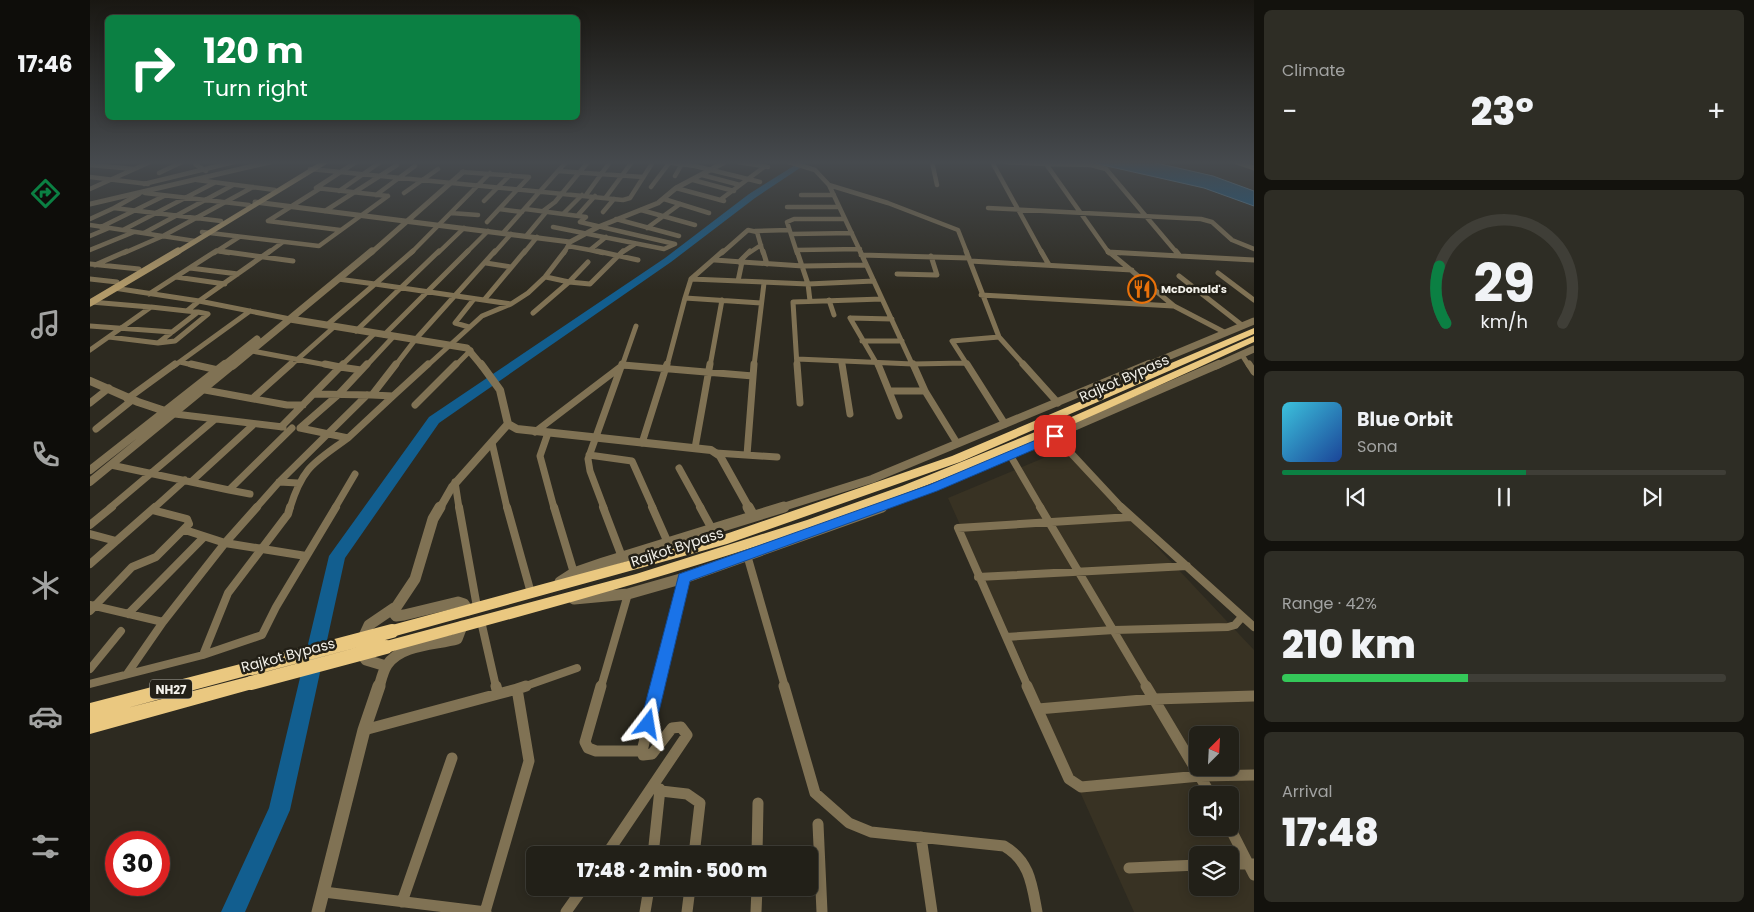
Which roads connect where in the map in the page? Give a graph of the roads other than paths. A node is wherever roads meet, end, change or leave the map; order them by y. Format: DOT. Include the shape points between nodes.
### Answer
graph roads {
  1 [pos="680,204"];
  2 [pos="120,205"];
  3 [pos="146,205"];
  4 [pos="171,205"];
  5 [pos="196,205"];
  6 [pos="220,205"];
  7 [pos="245,205"];
  8 [pos="249,205"];
  9 [pos="253,205"];
  10 [pos="274,205"];
  11 [pos="294,205"];
  12 [pos="334,205"];
  13 [pos="375,205"];
  14 [pos="423,205"];
  15 [pos="459,205"];
  16 [pos="504,205"];
  17 [pos="528,205"];
  18 [pos="551,205"];
  19 [pos="573,205"];
  20 [pos="587,205"];
  21 [pos="609,205"];
  22 [pos="652,205"];
  23 [pos="682,205"];
  24 [pos="886,205"];
  25 [pos="1014,205"];
  26 [pos="1076,205"];
  27 [pos="1138,205"];
  28 [pos="290,207"];
  29 [pos="787,207"];
  30 [pos="839,207"];
  31 [pos="114,208"];
  32 [pos="988,208"];
  33 [pos="499,210"];
  34 [pos="523,210"];
  35 [pos="640,210"];
  36 [pos="1017,210"];
  37 [pos="134,211"];
  38 [pos="325,211"];
  39 [pos="545,211"];
  40 [pos="603,212"];
  41 [pos="155,213"];
  42 [pos="451,213"];
  43 [pos="564,213"];
  44 [pos="708,213"];
  45 [pos="1082,213"];
  46 [pos="359,215"];
  47 [pos="478,215"];
  48 [pos="578,215"];
  49 [pos="176,216"];
  50 [pos="663,216"];
  51 [pos="1148,216"];
  52 [pos="198,218"];
  53 [pos="90,219"];
  54 [pos="616,219"];
  55 [pos="844,219"];
  56 [pos="221,221"];
  57 [pos="404,221"];
  58 [pos="487,222"];
  59 [pos="90,225"];
  60 [pos="439,225"];
  61 [pos="695,225"];
  62 [pos="553,226"];
  63 [pos="101,227"];
  64 [pos="598,227"];
  65 [pos="109,228"];
  66 [pos="464,228"];
  67 [pos="647,228"];
  68 [pos="122,230"];
  69 [pos="340,230"];
  70 [pos="614,230"];
  71 [pos="488,231"];
  72 [pos="755,231"];
  73 [pos="135,232"];
  74 [pos="205,232"];
  75 [pos="503,232"];
  76 [pos="790,232"];
  77 [pos="144,233"];
  78 [pos="852,233"];
  79 [pos="511,234"];
  80 [pos="584,234"];
  81 [pos="527,235"];
  82 [pos="90,236"];
  83 [pos="163,236"];
  84 [pos="679,236"];
  85 [pos="239,237"];
  86 [pos="537,237"];
  87 [pos="604,238"];
  88 [pos="192,240"];
  89 [pos="283,242"];
  90 [pos="569,244"];
  91 [pos="635,244"];
  92 [pos="761,245"];
  93 [pos="319,246"];
  94 [pos="1254,249"];
  95 [pos="90,250"];
  96 [pos="590,250"];
  97 [pos="797,250"];
  98 [pos="216,251"];
  99 [pos="311,252"];
  100 [pos="861,252"];
  101 [pos="1108,252"];
  102 [pos="618,256"];
  103 [pos="931,256"];
  104 [pos="1180,256"];
  105 [pos="260,257"];
  106 [pos="969,259"];
  107 [pos="638,260"];
  108 [pos="715,260"];
  109 [pos="1254,260"];
  110 [pos="293,261"];
  111 [pos="588,262"];
  112 [pos="741,262"];
  113 [pos="486,263"];
  114 [pos="93,264"];
  115 [pos="767,264"];
  116 [pos="866,264"];
  117 [pos="1049,265"];
  118 [pos="803,266"];
  119 [pos="511,267"];
  120 [pos="189,268"];
  121 [pos="139,269"];
  122 [pos="1132,270"];
  123 [pos="1218,273"];
  124 [pos="238,274"];
  125 [pos="897,274"];
  126 [pos="176,276"];
  127 [pos="546,276"];
  128 [pos="1178,276"];
  129 [pos="90,279"];
  130 [pos="338,279"];
  131 [pos="692,279"];
  132 [pos="738,281"];
  133 [pos="874,281"];
  134 [pos="117,282"];
  135 [pos="569,282"];
  136 [pos="764,283"];
  137 [pos="225,284"];
  138 [pos="375,284"];
  139 [pos="808,284"];
  140 [pos="114,288"];
  141 [pos="401,288"];
  142 [pos="428,292"];
  143 [pos="149,294"];
  144 [pos="981,295"];
  145 [pos="456,296"];
  146 [pos="474,298"];
  147 [pos="685,298"];
  148 [pos="882,299"];
  149 [pos="484,300"];
  150 [pos="722,300"];
  151 [pos="829,300"];
  152 [pos="1254,300"];
  153 [pos="90,301"];
  154 [pos="199,301"];
  155 [pos="810,301"];
  156 [pos="760,303"];
  157 [pos="511,304"];
  158 [pos="1174,306"];
  159 [pos="151,307"];
  160 [pos="187,310"];
  161 [pos="250,311"];
  162 [pos="198,312"];
  163 [pos="533,312"];
  164 [pos="834,315"];
  165 [pos="286,319"];
  166 [pos="892,319"];
  167 [pos="1254,321"];
  168 [pos="90,326"];
  169 [pos="331,326"];
  170 [pos="636,326"];
  171 [pos="469,327"];
  172 [pos="120,328"];
  173 [pos="1249,328"];
  174 [pos="356,331"];
  175 [pos="172,332"];
  176 [pos="1226,333"];
  177 [pos="374,334"];
  178 [pos="384,335"];
  179 [pos="394,336"];
  180 [pos="109,337"];
  181 [pos="999,337"];
  182 [pos="1254,339"];
  183 [pos="415,340"];
  184 [pos="862,341"];
  185 [pos="902,342"];
  186 [pos="158,343"];
  187 [pos="449,345"];
  188 [pos="1254,349"];
  189 [pos="90,350"];
  190 [pos="471,350"];
  191 [pos="252,351"];
  192 [pos="1247,354"];
  193 [pos="296,359"];
  194 [pos="797,359"];
  195 [pos="841,361"];
  196 [pos="180,362"];
  197 [pos="877,363"];
  198 [pos="965,363"];
  199 [pos="913,364"];
  200 [pos="622,365"];
  201 [pos="340,367"];
  202 [pos="666,368"];
  203 [pos="218,370"];
  204 [pos="361,370"];
  205 [pos="709,372"];
  206 [pos="1254,372"];
  207 [pos="753,376"];
  208 [pos="90,381"];
  209 [pos="109,388"];
  210 [pos="205,390"];
  211 [pos="925,390"];
  212 [pos="890,391"];
  213 [pos="314,394"];
  214 [pos="339,394"];
  215 [pos="370,395"];
  216 [pos="393,396"];
  217 [pos="253,398"];
  218 [pos="129,400"];
  219 [pos="800,403"];
  220 [pos="1058,403"];
  221 [pos="90,404"];
  222 [pos="302,405"];
  223 [pos="415,405"];
  224 [pos="165,412"];
  225 [pos="175,414"];
  226 [pos="850,414"];
  227 [pos="900,416"];
  228 [pos="214,420"];
  229 [pos="254,424"];
  230 [pos="508,424"];
  231 [pos="1005,424"];
  232 [pos="281,426"];
  233 [pos="296,428"];
  234 [pos="96,429"];
  235 [pos="535,432"];
  236 [pos="328,433"];
  237 [pos="548,434"];
  238 [pos="1055,436"];
  239 [pos="348,438"];
  240 [pos="596,438"];
  241 [pos="492,443"];
  242 [pos="642,443"];
  243 [pos="957,443"];
  244 [pos="695,448"];
  245 [pos="716,453"];
  246 [pos="589,455"];
  247 [pos="747,455"];
  248 [pos="1010,455"];
  249 [pos="777,457"];
  250 [pos="111,465"];
  251 [pos="679,468"];
  252 [pos="90,470"];
  253 [pos="151,472"];
  254 [pos="355,474"];
  255 [pos="189,480"];
  256 [pos="90,482"];
  257 [pos="279,482"];
  258 [pos="455,482"];
  259 [pos="298,483"];
  260 [pos="229,490"];
  261 [pos="250,494"];
  262 [pos="152,510"];
  263 [pos="753,516"];
  264 [pos="1131,517"];
  265 [pos="1051,522"];
  266 [pos="90,525"];
  267 [pos="712,529"];
  268 [pos="185,530"];
  269 [pos="90,534"];
  270 [pos="203,538"];
  271 [pos="116,541"];
  272 [pos="668,542"];
  273 [pos="225,543"];
  274 [pos="261,549"];
  275 [pos="747,555"];
  276 [pos="306,556"];
  277 [pos="622,557"];
  278 [pos="90,564"];
  279 [pos="1187,566"];
  280 [pos="1080,572"];
  281 [pos="574,574"];
  282 [pos="978,577"];
  283 [pos="684,578"];
  284 [pos="551,588"];
  285 [pos="531,593"];
  286 [pos="628,594"];
  287 [pos="562,599"];
  288 [pos="91,607"];
  289 [pos="394,608"];
  290 [pos="473,608"];
  291 [pos="128,614"];
  292 [pos="1242,617"];
  293 [pos="480,621"];
  294 [pos="164,622"];
  295 [pos="462,626"];
  296 [pos="1254,627"];
  297 [pos="1114,630"];
  298 [pos="121,631"];
  299 [pos="1006,637"];
  300 [pos="203,655"];
  301 [pos="386,666"];
  302 [pos="577,668"];
  303 [pos="90,669"];
  304 [pos="127,674"];
  305 [pos="251,676"];
  306 [pos="90,684"];
  307 [pos="517,689"];
  308 [pos="498,694"];
  309 [pos="1254,696"];
  310 [pos="1154,699"];
  311 [pos="1038,710"];
  312 [pos="90,711"];
  313 [pos="90,726"];
  314 [pos="364,730"];
  315 [pos="642,751"];
  316 [pos="452,758"];
  317 [pos="1189,758"];
  318 [pos="1239,775"];
  319 [pos="1254,775"];
  320 [pos="1200,776"];
  321 [pos="660,786"];
  322 [pos="1206,786"];
  323 [pos="758,803"];
  324 [pos="818,824"];
  325 [pos="1235,836"];
  326 [pos="921,837"];
  327 [pos="613,846"];
  328 [pos="654,846"];
  329 [pos="695,846"];
  330 [pos="757,846"];
  331 [pos="1251,864"];
  332 [pos="1189,865"];
  333 [pos="1129,868"];
  334 [pos="1254,875"];
  335 [pos="324,892"];
  336 [pos="577,896"];
  337 [pos="647,896"];
  338 [pos="689,896"];
  339 [pos="757,896"];
  340 [pos="402,902"];
  341 [pos="318,912"];
  342 [pos="485,912"];
  343 [pos="566,912"];
  344 [pos="645,912"];
  345 [pos="687,912"];
  346 [pos="756,912"];
  347 [pos="822,912"];
  348 [pos="932,912"];
  349 [pos="1037,912"];
  1 -- 50 [label="street"];
  2 -- 31 [label="street"];
  3 -- 37 [label="street"];
  4 -- 41 [label="street"];
  5 -- 49 [label="street"];
  6 -- 52 [label="street"];
  7 -- 8 [label="street"];
  8 -- 56 [label="main road"];
  9 -- 74 [label="main road"];
  10 -- 28 [label="street"];
  11 -- 28 [label="street"];
  12 -- 38 [label="street"];
  13 -- 46 [label="street"];
  14 -- 57 [label="street"];
  15 -- 42 [label="street"];
  16 -- 33 [label="street"];
  17 -- 34 [label="street"];
  18 -- 39 [label="street"];
  19 -- 43 [label="street"];
  20 -- 48 [label="street"];
  21 -- 40 [label="street"];
  22 -- 35 [label="street"];
  23 -- 44 [label="street"];
  24 -- 106 [label="street" via="955,228 960,232"];
  25 -- 36 [label="street"];
  26 -- 45 [label="street"];
  27 -- 51 [label="street"];
  28 -- 38 [label="street"];
  28 -- 69 [label="street" via="268,221"];
  29 -- 30 [label="street"];
  30 -- 55 [label="street"];
  31 -- 37 [label="street"];
  31 -- 53 [label="street"];
  32 -- 36 [label="street"];
  33 -- 34 [label="street"];
  33 -- 58 [label="street"];
  34 -- 39 [label="street"];
  34 -- 75 [label="street"];
  35 -- 50 [label="street"];
  35 -- 54 [label="street"];
  36 -- 45 [label="street"];
  36 -- 117 [label="street"];
  37 -- 41 [label="street"];
  37 -- 63 [label="street"];
  38 -- 46 [label="street"];
  39 -- 43 [label="street"];
  39 -- 81 [label="street"];
  41 -- 49 [label="street"];
  41 -- 68 [label="street"];
  42 -- 47 [label="street"];
  42 -- 60 [label="street"];
  43 -- 48 [label="street"];
  45 -- 51 [label="street"];
  45 -- 101 [label="street"];
  46 -- 57 [label="street"];
  46 -- 69 [label="street"];
  48 -- 64 [label="street" via="588,218 581,223"];
  49 -- 52 [label="street"];
  49 -- 77 [label="street"];
  50 -- 61 [label="street"];
  50 -- 67 [label="street"];
  51 -- 94 [label="street" via="1207,220 1232,240"];
  51 -- 104 [label="street"];
  52 -- 56 [label="street"];
  52 -- 83 [label="street"];
  54 -- 64 [label="street"];
  54 -- 67 [label="street"];
  55 -- 76 [label="street" via="790,220 787,222"];
  55 -- 78 [label="street"];
  56 -- 74 [label="main road"];
  57 -- 60 [label="street"];
  57 -- 130 [label="street"];
  57 -- 165 [label="street"];
  59 -- 63 [label="street"];
  60 -- 66 [label="street"];
  60 -- 138 [label="street"];
  62 -- 80 [label="street"];
  63 -- 65 [label="street"];
  64 -- 70 [label="street"];
  64 -- 80 [label="street"];
  65 -- 68 [label="street"];
  65 -- 82 [label="street"];
  66 -- 71 [label="street"];
  66 -- 141 [label="street"];
  67 -- 84 [label="street"];
  68 -- 73 [label="street"];
  69 -- 93 [label="street"];
  70 -- 87 [label="street"];
  70 -- 91 [label="street" via="675,244 666,249"];
  71 -- 75 [label="street"];
  71 -- 142 [label="street"];
  72 -- 76 [label="street"];
  72 -- 92 [label="street"];
  72 -- 108 [label="street" via="746,230"];
  73 -- 77 [label="street"];
  73 -- 95 [label="street"];
  74 -- 85 [label="street"];
  74 -- 88 [label="main road"];
  75 -- 79 [label="street"];
  76 -- 78 [label="street"];
  76 -- 97 [label="street"];
  77 -- 83 [label="street"];
  78 -- 100 [label="street"];
  79 -- 81 [label="street"];
  79 -- 113 [label="street"];
  80 -- 87 [label="street"];
  80 -- 90 [label="street"];
  81 -- 86 [label="street"];
  83 -- 88 [label="street"];
  83 -- 114 [label="street"];
  85 -- 89 [label="street"];
  85 -- 98 [label="street"];
  86 -- 90 [label="street"];
  86 -- 119 [label="street"];
  87 -- 91 [label="street"];
  87 -- 96 [label="street"];
  88 -- 121 [label="main road"];
  88 -- 140 [label="main road"];
  89 -- 93 [label="street"];
  89 -- 105 [label="street"];
  90 -- 96 [label="street"];
  90 -- 127 [label="street"];
  91 -- 102 [label="street"];
  92 -- 112 [label="street"];
  92 -- 115 [label="street"];
  93 -- 99 [label="street"];
  96 -- 102 [label="street"];
  97 -- 100 [label="street"];
  97 -- 118 [label="street"];
  98 -- 105 [label="street"];
  98 -- 120 [label="street"];
  100 -- 103 [label="street"];
  100 -- 116 [label="street"];
  101 -- 104 [label="street"];
  101 -- 122 [label="street"];
  102 -- 107 [label="street"];
  102 -- 135 [label="street" via="590,284"];
  103 -- 106 [label="street"];
  103 -- 125 [label="street" via="937,275"];
  104 -- 109 [label="street"];
  105 -- 110 [label="street"];
  105 -- 124 [label="street"];
  106 -- 117 [label="street"];
  106 -- 144 [label="street"];
  108 -- 112 [label="street"];
  108 -- 131 [label="street"];
  111 -- 135 [label="street"];
  112 -- 115 [label="street"];
  112 -- 132 [label="street"];
  113 -- 119 [label="street"];
  113 -- 145 [label="street"];
  114 -- 121 [label="street"];
  115 -- 118 [label="street"];
  116 -- 118 [label="street"];
  116 -- 133 [label="street"];
  117 -- 122 [label="street"];
  118 -- 139 [label="street"];
  119 -- 149 [label="street"];
  120 -- 124 [label="street"];
  120 -- 126 [label="street"];
  121 -- 134 [label="main road"];
  122 -- 158 [label="street"];
  123 -- 152 [label="street"];
  124 -- 137 [label="street"];
  126 -- 137 [label="street"];
  126 -- 143 [label="street"];
  127 -- 135 [label="street"];
  127 -- 157 [label="street"];
  128 -- 173 [label="street"];
  129 -- 134 [label="street"];
  130 -- 138 [label="street"];
  130 -- 165 [label="street"];
  131 -- 132 [label="street"];
  131 -- 147 [label="street"];
  132 -- 136 [label="street"];
  133 -- 139 [label="street"];
  133 -- 148 [label="street"];
  134 -- 153 [label="main road"];
  135 -- 163 [label="street"];
  136 -- 139 [label="street"];
  136 -- 156 [label="street"];
  137 -- 154 [label="street"];
  138 -- 141 [label="street"];
  138 -- 169 [label="street"];
  139 -- 155 [label="street"];
  140 -- 143 [label="street"];
  140 -- 153 [label="main road"];
  141 -- 142 [label="street"];
  141 -- 174 [label="street"];
  142 -- 145 [label="street"];
  142 -- 178 [label="street"];
  143 -- 154 [label="street"];
  144 -- 158 [label="street"];
  144 -- 181 [label="street"];
  145 -- 146 [label="street"];
  145 -- 183 [label="street"];
  146 -- 149 [label="street"];
  146 -- 171 [label="street" via="455,323"];
  147 -- 150 [label="street"];
  147 -- 202 [label="street"];
  148 -- 151 [label="street"];
  148 -- 166 [label="street"];
  149 -- 157 [label="street"];
  150 -- 156 [label="street"];
  150 -- 205 [label="street"];
  151 -- 155 [label="street"];
  151 -- 164 [label="street"];
  153 -- 159 [label="street"];
  154 -- 160 [label="street"];
  154 -- 161 [label="street"];
  155 -- 194 [label="street" via="793,302"];
  156 -- 207 [label="street"];
  157 -- 171 [label="street" via="493,309"];
  158 -- 176 [label="street"];
  159 -- 160 [label="street"];
  159 -- 172 [label="street"];
  160 -- 162 [label="street"];
  161 -- 165 [label="street"];
  161 -- 196 [label="street"];
  162 -- 175 [label="street"];
  162 -- 186 [label="street" via="208,314 175,341"];
  165 -- 169 [label="street"];
  165 -- 191 [label="street"];
  165 -- 203 [label="street"];
  166 -- 184 [label="street" via="850,318"];
  166 -- 185 [label="street"];
  167 -- 173 [label="street"];
  168 -- 172 [label="street"];
  169 -- 174 [label="street"];
  169 -- 193 [label="street"];
  170 -- 200 [label="street"];
  171 -- 187 [label="street"];
  172 -- 175 [label="street"];
  172 -- 180 [label="street"];
  173 -- 176 [label="street"];
  173 -- 284 [label="highway, Rajkot Bypass / NH27" via="956,459 722,541"];
  174 -- 177 [label="street"];
  175 -- 186 [label="street"];
  176 -- 220 [label="street"];
  177 -- 178 [label="street"];
  177 -- 201 [label="street"];
  178 -- 179 [label="street"];
  179 -- 183 [label="street"];
  179 -- 204 [label="street"];
  180 -- 186 [label="street"];
  180 -- 189 [label="street"];
  181 -- 198 [label="street" via="953,340"];
  181 -- 220 [label="street"];
  182 -- 287 [label="highway, Rajkot Bypass / NH27" via="1071,421 906,489 636,579"];
  183 -- 187 [label="street"];
  183 -- 215 [label="street"];
  184 -- 185 [label="street"];
  184 -- 197 [label="street"];
  185 -- 199 [label="street"];
  187 -- 190 [label="street"];
  187 -- 216 [label="street"];
  188 -- 192 [label="street"];
  190 -- 223 [label="street"];
  190 -- 230 [label="street" via="500,390"];
  191 -- 193 [label="street"];
  191 -- 210 [label="street"];
  192 -- 206 [label="street"];
  192 -- 238 [label="street"];
  193 -- 201 [label="street"];
  193 -- 217 [label="street"];
  194 -- 195 [label="street"];
  194 -- 219 [label="street"];
  195 -- 197 [label="street"];
  195 -- 226 [label="street"];
  196 -- 203 [label="street"];
  196 -- 218 [label="street"];
  197 -- 199 [label="street"];
  197 -- 212 [label="street"];
  198 -- 199 [label="street"];
  198 -- 231 [label="street"];
  199 -- 211 [label="street"];
  200 -- 202 [label="street"];
  200 -- 235 [label="street"];
  200 -- 240 [label="street"];
  201 -- 204 [label="street"];
  201 -- 213 [label="street"];
  202 -- 205 [label="street"];
  202 -- 242 [label="street"];
  203 -- 224 [label="street"];
  204 -- 214 [label="street"];
  205 -- 207 [label="street"];
  205 -- 244 [label="street"];
  207 -- 247 [label="street"];
  208 -- 209 [label="street"];
  209 -- 218 [label="street"];
  209 -- 221 [label="street"];
  210 -- 217 [label="street"];
  210 -- 225 [label="street"];
  211 -- 212 [label="street"];
  211 -- 243 [label="street"];
  212 -- 227 [label="street"];
  213 -- 214 [label="street"];
  213 -- 222 [label="street"];
  214 -- 215 [label="street"];
  214 -- 233 [label="street"];
  215 -- 216 [label="street"];
  215 -- 236 [label="street"];
  216 -- 239 [label="street"];
  217 -- 222 [label="street"];
  218 -- 224 [label="street"];
  218 -- 234 [label="street"];
  220 -- 231 [label="street"];
  222 -- 232 [label="street"];
  224 -- 225 [label="street"];
  224 -- 252 [label="street"];
  225 -- 228 [label="street"];
  225 -- 250 [label="street"];
  228 -- 229 [label="street"];
  228 -- 253 [label="street"];
  229 -- 232 [label="street"];
  229 -- 255 [label="street"];
  230 -- 235 [label="street" via="517,430"];
  230 -- 241 [label="street"];
  231 -- 243 [label="street"];
  232 -- 233 [label="street"];
  233 -- 236 [label="street"];
  233 -- 260 [label="street"];
  235 -- 237 [label="street"];
  236 -- 239 [label="street"];
  236 -- 257 [label="street"];
  237 -- 240 [label="street"];
  237 -- 281 [label="street" via="540,456 541,464"];
  238 -- 248 [label="street"];
  238 -- 264 [label="street"];
  239 -- 259 [label="street" via="310,466"];
  240 -- 242 [label="street"];
  240 -- 246 [label="street"];
  241 -- 258 [label="street"];
  241 -- 285 [label="street"];
  242 -- 244 [label="street"];
  243 -- 263 [label="street" via="872,479"];
  244 -- 245 [label="street"];
  245 -- 247 [label="street"];
  245 -- 263 [label="street"];
  246 -- 272 [label="street" via="632,461"];
  246 -- 277 [label="street" via="590,471"];
  247 -- 249 [label="street"];
  248 -- 265 [label="street"];
  248 -- 275 [label="street" via="933,488"];
  250 -- 253 [label="street"];
  250 -- 256 [label="street"];
  251 -- 267 [label="street"];
  253 -- 255 [label="street"];
  253 -- 266 [label="street"];
  254 -- 276 [label="street"];
  255 -- 260 [label="street"];
  255 -- 262 [label="street"];
  257 -- 259 [label="street"];
  257 -- 273 [label="street"];
  258 -- 289 [label="street" via="433,519 415,579"];
  258 -- 290 [label="street"];
  259 -- 274 [label="street" via="288,514"];
  260 -- 261 [label="street"];
  262 -- 268 [label="street" via="187,519 189,524"];
  262 -- 271 [label="street"];
  263 -- 267 [label="street"];
  264 -- 265 [label="street"];
  264 -- 279 [label="street"];
  265 -- 280 [label="street"];
  265 -- 282 [label="street" via="958,528"];
  267 -- 272 [label="street"];
  268 -- 270 [label="street"];
  268 -- 288 [label="street" via="156,557 132,567"];
  269 -- 271 [label="street"];
  270 -- 273 [label="street"];
  270 -- 291 [label="street"];
  271 -- 278 [label="street"];
  272 -- 277 [label="street"];
  273 -- 274 [label="street"];
  273 -- 294 [label="street"];
  274 -- 276 [label="street"];
  274 -- 300 [label="street" via="228,593"];
  275 -- 283 [label="street"];
  275 -- 326 [label="street" via="815,793 859,829"];
  276 -- 300 [label="street" via="262,635"];
  277 -- 281 [label="street"];
  279 -- 280 [label="street"];
  279 -- 292 [label="street"];
  280 -- 282 [label="street"];
  280 -- 297 [label="street"];
  281 -- 284 [label="street"];
  282 -- 299 [label="street"];
  283 -- 286 [label="street"];
  283 -- 315 [label="street"];
  284 -- 285 [label="highway, Rajkot Bypass / NH27"];
  285 -- 290 [label="highway, Rajkot Bypass / NH27"];
  286 -- 287 [label="street"];
  286 -- 315 [label="street" via="585,742 588,748 596,751"];
  287 -- 293 [label="highway, Rajkot Bypass / NH27"];
  288 -- 291 [label="street"];
  289 -- 290 [label="street" via="396,616 400,616 455,602"];
  289 -- 301 [label="street" via="369,625 358,649 366,660"];
  290 -- 305 [label="highway, Rajkot Bypass / NH27, bridge"];
  291 -- 294 [label="street"];
  292 -- 296 [label="street"];
  292 -- 297 [label="street" via="1228,627"];
  293 -- 295 [label="highway, Rajkot Bypass / NH27"];
  293 -- 308 [label="street"];
  294 -- 304 [label="street"];
  295 -- 301 [label="street" via="457,639 404,653 390,660"];
  295 -- 305 [label="highway, Rajkot Bypass / NH27, bridge" via="386,647"];
  297 -- 299 [label="street"];
  297 -- 310 [label="street"];
  298 -- 303 [label="street"];
  299 -- 311 [label="street"];
  300 -- 304 [label="street"];
  301 -- 314 [label="street"];
  302 -- 307 [label="street"];
  304 -- 306 [label="street"];
  305 -- 312 [label="highway, Rajkot Bypass / NH27"];
  305 -- 313 [label="highway, Rajkot Bypass / NH27"];
  307 -- 308 [label="street"];
  307 -- 342 [label="street" via="529,761"];
  308 -- 314 [label="street"];
  309 -- 310 [label="street"];
  310 -- 311 [label="street"];
  310 -- 317 [label="street"];
  311 -- 320 [label="street" via="1069,779 1080,787"];
  314 -- 335 [label="street"];
  315 -- 321 [label="street" via="643,755 652,754 672,728 681,727 686,731 685,741"];
  316 -- 340 [label="street"];
  318 -- 319 [label="street"];
  320 -- 322 [label="street"];
  321 -- 327 [label="street"];
  321 -- 328 [label="street"];
  321 -- 329 [label="street" via="696,797 700,803"];
  323 -- 330 [label="street"];
  324 -- 347 [label="street"];
  325 -- 331 [label="street"];
  326 -- 348 [label="street"];
  326 -- 349 [label="street" via="1004,846 1016,852 1027,868"];
  331 -- 334 [label="street"];
  332 -- 333 [label="street"];
  335 -- 340 [label="street"];
  335 -- 341 [label="street"];
  336 -- 343 [label="street"];
  337 -- 344 [label="street"];
  338 -- 345 [label="street"];
  339 -- 346 [label="street"];
  340 -- 342 [label="street"];
}
